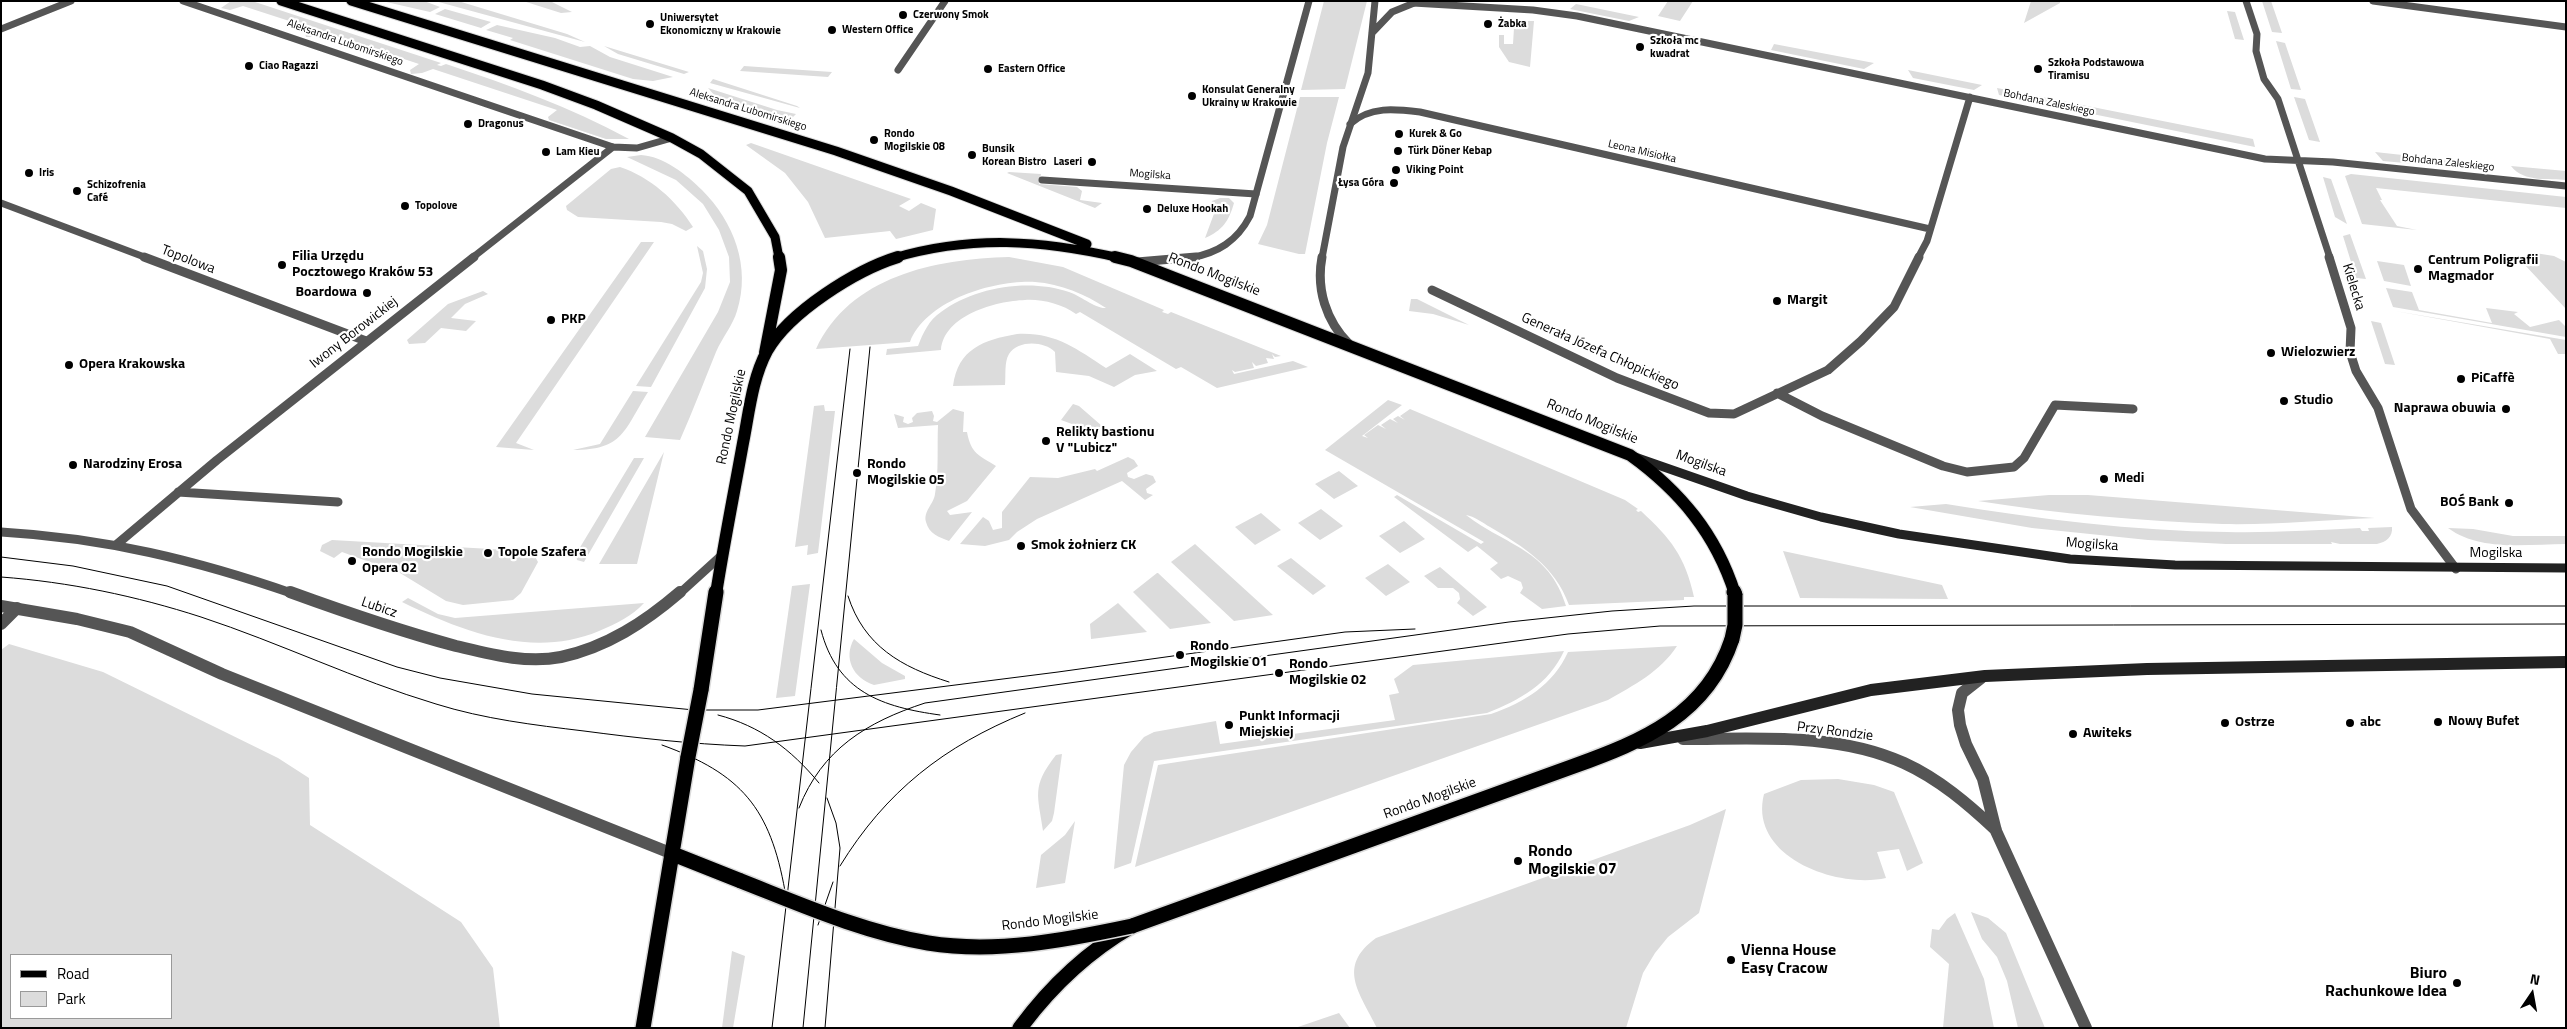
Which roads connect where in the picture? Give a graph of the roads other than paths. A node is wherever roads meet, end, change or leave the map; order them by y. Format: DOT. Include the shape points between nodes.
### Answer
graph roads {
  1 [pos="71,1"];
  2 [pos="183,1"];
  3 [pos="281,1"];
  4 [pos="351,1"];
  5 [pos="945,1"];
  6 [pos="1309,1"];
  7 [pos="1375,1"];
  8 [pos="1537,1"];
  9 [pos="2246,1"];
  10 [pos="2373,1"];
  11 [pos="1416,2"];
  12 [pos="1533,10"];
  13 [pos="2566,27"];
  14 [pos="1,29"];
  15 [pos="1372,34"];
  16 [pos="898,70"];
  17 [pos="1970,97"];
  18 [pos="1350,124"];
  19 [pos="672,138"];
  20 [pos="613,147"];
  21 [pos="2300,162"];
  22 [pos="1042,180"];
  23 [pos="2566,186"];
  24 [pos="1256,194"];
  25 [pos="1,202"];
  26 [pos="1930,229"];
  27 [pos="1131,261"];
  28 [pos="1432,290"];
  29 [pos="366,341"];
  30 [pos="1351,346"];
  31 [pos="764,356"];
  32 [pos="1777,394"];
  33 [pos="2133,410"];
  34 [pos="1630,455"];
  35 [pos="178,492"];
  36 [pos="338,502"];
  37 [pos="1,532"];
  38 [pos="116,545"];
  39 [pos="722,555"];
  40 [pos="2566,568"];
  41 [pos="2456,569"];
  42 [pos="1,606"];
  43 [pos="17,608"];
  44 [pos="1,624"];
  45 [pos="2566,662"];
  46 [pos="1988,675"];
  47 [pos="1675,738"];
  48 [pos="1629,744"];
  49 [pos="1996,831"];
  50 [pos="673,854"];
  51 [pos="1132,926"];
  52 [pos="643,1028"];
  53 [pos="1020,1028"];
  54 [pos="2086,1028"];
  1 -- 14 [label="street"];
  2 -- 20 [label="street, Aleksandra Lubomirskiego"];
  3 -- 19 [label="main road, Aleksandra Lubomirskiego" via="542,85"];
  4 -- 27 [label="main road, Aleksandra Lubomirskiego" via="822,146 908,175"];
  5 -- 16 [label="street"];
  6 -- 24 [label="street"];
  7 -- 15 [label="street"];
  8 -- 12 [label="street"];
  9 -- 21 [label="street, Kielecka" via="2258,34 2256,52 2264,79 2278,99"];
  10 -- 13 [label="street"];
  11 -- 12 [label="street, Bohdana Zaleskiego"];
  11 -- 15 [label="street" via="1385,16"];
  12 -- 17 [label="street, Bohdana Zaleskiego" via="1586,18"];
  15 -- 18 [label="street" via="1368,73"];
  17 -- 21 [label="street, Bohdana Zaleskiego" via="2265,159"];
  17 -- 26 [label="street, Generała Józefa Chłopickiego"];
  18 -- 26 [label="street, Leona Misiołka" via="1356,117 1374,111 1420,112"];
  18 -- 30 [label="street" via="1321,258 1320,278 1324,302 1335,329"];
  19 -- 20 [label="street, Aleksandra Lubomirskiego" via="637,148"];
  19 -- 31 [label="main road, Aleksandra Lubomirskiego" via="701,154 748,191 775,236 781,270"];
  20 -- 29 [label="street, Iwony Borowickiej"];
  21 -- 23 [label="street, Bohdana Zaleskiego" via="2333,162"];
  21 -- 41 [label="street, Kielecka" via="2350,324 2349,347 2356,371 2378,408 2411,509"];
  22 -- 24 [label="street, Mogilska"];
  24 -- 27 [label="street" via="1246,226 1234,240 1220,249 1193,258"];
  25 -- 29 [label="street, Topolowa"];
  26 -- 32 [label="street, Generała Józefa Chłopickiego" via="1917,264 1888,313 1828,370"];
  27 -- 30 [label="main road, Rondo Mogilskie"];
  27 -- 31 [label="main road, Rondo Mogilskie" via="1080,248 1031,241 973,242 919,250 878,265 824,295 798,317"];
  28 -- 32 [label="street, Generała Józefa Chłopickiego" via="1617,378 1695,408 1734,414"];
  29 -- 35 [label="street, Iwony Borowickiej"];
  30 -- 34 [label="main road, Rondo Mogilskie"];
  31 -- 39 [label="main road, Rondo Mogilskie"];
  32 -- 33 [label="street" via="1943,466 1967,472 2014,467 2024,458 2056,405"];
  34 -- 41 [label="main road, Mogilska" via="1747,496 1821,517 1976,547 2123,563"];
  34 -- 48 [label="main road, Rondo Mogilskie, bridge" via="1670,487 1702,524 1730,572 1735,595 1735,625 1722,667 1696,700 1675,718"];
  35 -- 36 [label="street"];
  35 -- 38 [label="street, Iwony Borowickiej"];
  37 -- 38 [label="street, Lubicz"];
  38 -- 39 [label="street, Lubicz" via="192,561 416,637 533,660 560,657 614,640 673,598"];
  39 -- 50 [label="main road, Rondo Mogilskie, bridge"];
  40 -- 41 [label="main road, Mogilska"];
  42 -- 43 [label="street"];
  43 -- 44 [label="street"];
  43 -- 50 [label="street" via="130,632 222,674"];
  45 -- 46 [label="main road" via="2116,669"];
  46 -- 47 [label="main road" via="1837,697"];
  46 -- 49 [label="street, Przy Rondzie" via="1976,680 1962,693 1958,710 1966,744 1983,779"];
  47 -- 48 [label="main road"];
  47 -- 49 [label="street, Przy Rondzie" via="1801,742 1873,751 1908,765 1948,789"];
  48 -- 51 [label="main road, Rondo Mogilskie"];
  49 -- 54 [label="street, Przy Rondzie"];
  50 -- 51 [label="main road, Rondo Mogilskie, bridge" via="827,913 903,938 964,946 1055,941"];
  50 -- 52 [label="main road"];
  51 -- 53 [label="main road" via="1080,962 1041,1000"];
}
